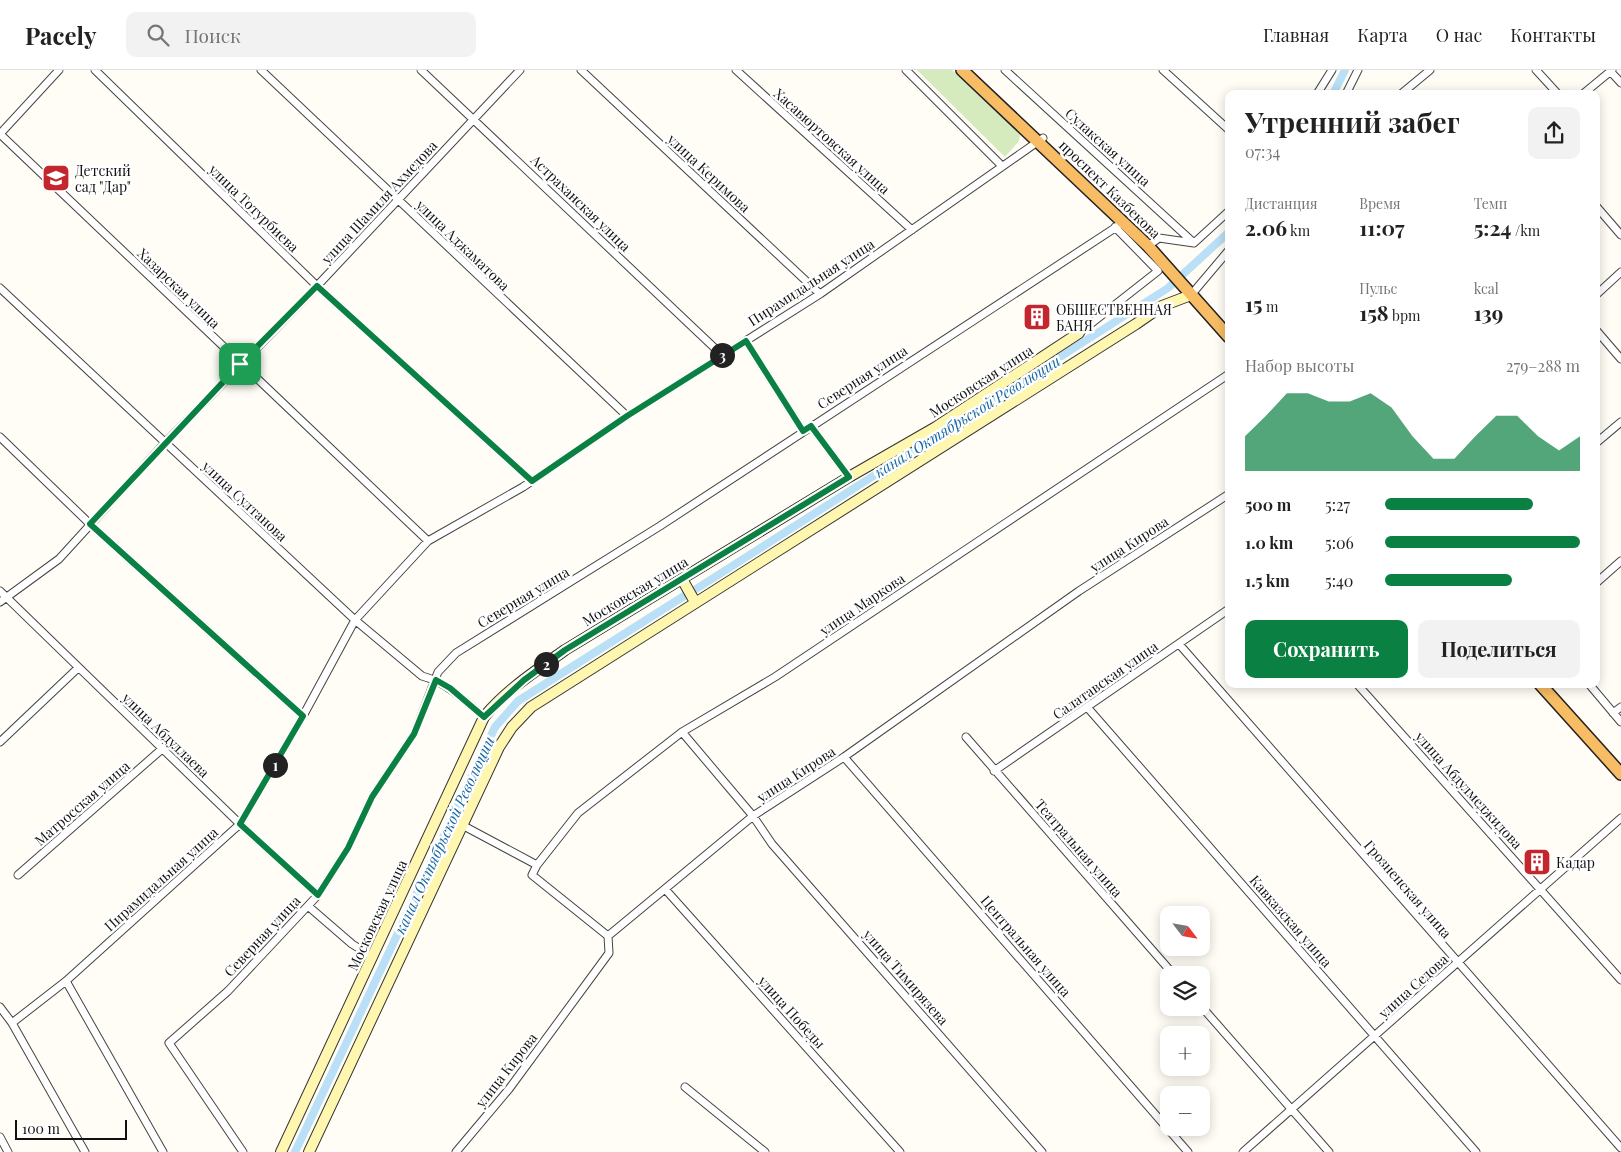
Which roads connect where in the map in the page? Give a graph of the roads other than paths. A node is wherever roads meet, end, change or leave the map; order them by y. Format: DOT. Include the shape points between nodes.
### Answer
graph roads {
  1 [pos="59,70"];
  2 [pos="95,70"];
  3 [pos="261,70"];
  4 [pos="421,70"];
  5 [pos="520,70"];
  6 [pos="581,70"];
  7 [pos="736,70"];
  8 [pos="906,70"];
  9 [pos="962,70"];
  10 [pos="970,70"];
  11 [pos="1005,70"];
  12 [pos="1163,70"];
  13 [pos="1323,70"];
  14 [pos="1358,70"];
  15 [pos="1430,70"];
  16 [pos="1536,70"];
  17 [pos="1611,70"];
  18 [pos="1330,73"];
  19 [pos="1621,83"];
  20 [pos="1320,90"];
  21 [pos="1348,90"];
  22 [pos="1406,90"];
  23 [pos="1554,90"];
  24 [pos="1587,90"];
  25 [pos="473,118"];
  26 [pos="1225,126"];
  27 [pos="0,134"];
  28 [pos="1040,139"];
  29 [pos="1001,165"];
  30 [pos="398,200"];
  31 [pos="1600,211"];
  32 [pos="1225,215"];
  33 [pos="1119,225"];
  34 [pos="912,230"];
  35 [pos="1621,235"];
  36 [pos="1194,243"];
  37 [pos="1151,244"];
  38 [pos="1225,254"];
  39 [pos="1621,272"];
  40 [pos="317,286"];
  41 [pos="0,288"];
  42 [pos="1600,291"];
  43 [pos="820,294"];
  44 [pos="1193,294"];
  45 [pos="1225,325"];
  46 [pos="1079,332"];
  47 [pos="1225,332"];
  48 [pos="1600,335"];
  49 [pos="746,341"];
  50 [pos="722,355"];
  51 [pos="1621,359"];
  52 [pos="240,364"];
  53 [pos="1225,377"];
  54 [pos="627,416"];
  55 [pos="1621,422"];
  56 [pos="811,426"];
  57 [pos="803,431"];
  58 [pos="0,437"];
  59 [pos="1600,440"];
  60 [pos="164,444"];
  61 [pos="849,477"];
  62 [pos="532,481"];
  63 [pos="1225,497"];
  64 [pos="90,524"];
  65 [pos="428,541"];
  66 [pos="1621,561"];
  67 [pos="682,579"];
  68 [pos="1600,579"];
  69 [pos="0,591"];
  70 [pos="8,598"];
  71 [pos="0,602"];
  72 [pos="695,602"];
  73 [pos="1225,612"];
  74 [pos="355,620"];
  75 [pos="1179,644"];
  76 [pos="78,668"];
  77 [pos="436,680"];
  78 [pos="1361,688"];
  79 [pos="1544,688"];
  80 [pos="1552,688"];
  81 [pos="1592,688"];
  82 [pos="1087,707"];
  83 [pos="1621,707"];
  84 [pos="1614,713"];
  85 [pos="303,716"];
  86 [pos="484,717"];
  87 [pos="1621,722"];
  88 [pos="682,732"];
  89 [pos="966,736"];
  90 [pos="0,742"];
  91 [pos="162,749"];
  92 [pos="844,757"];
  93 [pos="1621,765"];
  94 [pos="994,771"];
  95 [pos="1621,774"];
  96 [pos="753,816"];
  97 [pos="1621,818"];
  98 [pos="240,824"];
  99 [pos="462,825"];
  100 [pos="537,865"];
  101 [pos="18,876"];
  102 [pos="1540,888"];
  103 [pos="664,889"];
  104 [pos="318,895"];
  105 [pos="308,906"];
  106 [pos="608,936"];
  107 [pos="372,958"];
  108 [pos="1457,963"];
  109 [pos="1166,966"];
  110 [pos="1621,980"];
  111 [pos="66,981"];
  112 [pos="0,1007"];
  113 [pos="1210,1016"];
  114 [pos="12,1023"];
  115 [pos="1375,1036"];
  116 [pos="685,1087"];
  117 [pos="1292,1109"];
  118 [pos="0,1138"];
  119 [pos="1621,1148"];
  120 [pos="8,1152"];
  121 [pos="85,1152"];
  122 [pos="163,1152"];
  123 [pos="242,1152"];
  124 [pos="281,1152"];
  125 [pos="309,1152"];
  126 [pos="456,1152"];
  127 [pos="765,1152"];
  128 [pos="900,1152"];
  129 [pos="1042,1152"];
  130 [pos="1188,1152"];
  131 [pos="1243,1152"];
  132 [pos="1329,1152"];
  133 [pos="1476,1152"];
  1 -- 27 [label="street"];
  2 -- 40 [label="street, улица Тотурбиева"];
  3 -- 30 [label="street, улица Аджаматова"];
  4 -- 25 [label="street, Астраханская улица"];
  5 -- 25 [label="street, улица Шамиля Ахмедова"];
  6 -- 43 [label="street, улица Керимова"];
  7 -- 34 [label="street, Хасавюртовская улица"];
  8 -- 29 [label="street"];
  9 -- 28 [label="highway, проспект Казбекова"];
  10 -- 28 [label="highway, проспект Казбекова"];
  11 -- 36 [label="street, Сулакская улица"];
  12 -- 26 [label="street"];
  13 -- 18 [label="street"];
  14 -- 21 [label="street"];
  15 -- 22 [label="street"];
  16 -- 23 [label="street"];
  17 -- 19 [label="street"];
  17 -- 24 [label="street"];
  18 -- 20 [label="street"];
  25 -- 30 [label="street, улица Шамиля Ахмедова"];
  25 -- 50 [label="street, Астраханская улица"];
  27 -- 52 [label="street, Хазарская улица"];
  28 -- 29 [label="street, Пирамидальная улица"];
  28 -- 33 [label="highway, проспект Казбекова"];
  28 -- 37 [label="highway, проспект Казбекова"];
  29 -- 34 [label="street, Пирамидальная улица"];
  30 -- 40 [label="street, улица Шамиля Ахмедова"];
  30 -- 54 [label="street, улица Аджаматова"];
  31 -- 35 [label="street"];
  32 -- 36 [label="street"];
  33 -- 37 [label="highway, проспект Казбекова"];
  33 -- 46 [label="street, Московская улица" via="1158,271"];
  33 -- 56 [label="street, Северная улица"];
  34 -- 43 [label="street, Пирамидальная улица"];
  36 -- 37 [label="street" via="1159,238"];
  37 -- 44 [label="highway, проспект Казбекова"];
  38 -- 44 [label="street"];
  39 -- 42 [label="street"];
  40 -- 52 [label="street, улица Шамиля Ахмедова"];
  40 -- 62 [label="street, улица Тотурбиева"];
  41 -- 60 [label="street, улица Султанова"];
  43 -- 49 [label="street, Пирамидальная улица"];
  44 -- 45 [label="highway, проспект Казбекова"];
  44 -- 47 [label="highway, проспект Казбекова"];
  44 -- 72 [label="main road" via="1162,306"];
  46 -- 61 [label="main road, Московская улица" via="936,428"];
  48 -- 51 [label="street"];
  49 -- 50 [label="street, Пирамидальная улица"];
  49 -- 57 [label="street"];
  50 -- 54 [label="street, Пирамидальная улица"];
  52 -- 60 [label="street, улица Шамиля Ахмедова"];
  52 -- 65 [label="street, Хазарская улица"];
  53 -- 88 [label="street, улица Маркова" via="775,677"];
  54 -- 62 [label="street, Пирамидальная улица"];
  55 -- 59 [label="street"];
  56 -- 57 [label="street, Северная улица"];
  56 -- 61 [label="street"];
  57 -- 77 [label="street, Северная улица" via="602,564 456,652 438,672"];
  58 -- 64 [label="street"];
  60 -- 64 [label="street, улица Шамиля Ахмедова"];
  60 -- 74 [label="street, улица Султанова"];
  61 -- 67 [label="main road, Московская улица"];
  62 -- 65 [label="street, Пирамидальная улица"];
  63 -- 92 [label="street, улица Кирова" via="1079,591"];
  64 -- 70 [label="street, улица Шамиля Ахмедова" via="59,559"];
  64 -- 85 [label="street"];
  65 -- 74 [label="street, Пирамидальная улица"];
  66 -- 68 [label="street"];
  67 -- 72 [label="main road"];
  67 -- 86 [label="main road, Московская улица" via="565,650 524,680"];
  69 -- 70 [label="street, улица Абдуллаева"];
  70 -- 71 [label="street, улица Шамиля Ахмедова"];
  70 -- 76 [label="street, улица Абдуллаева"];
  72 -- 99 [label="main road" via="521,716 499,747"];
  73 -- 75 [label="street, Салатавская улица"];
  74 -- 77 [label="street, улица Султанова" via="422,676"];
  74 -- 85 [label="street, Пирамидальная улица"];
  75 -- 82 [label="street, Салатавская улица"];
  75 -- 108 [label="street, Грозненская улица"];
  76 -- 90 [label="street"];
  76 -- 91 [label="street, улица Абдуллаева"];
  77 -- 86 [label="street, улица Султанова"];
  77 -- 104 [label="street, Северная улица" via="414,734 372,797 348,848"];
  78 -- 102 [label="street, улица Абдулмеджидова"];
  79 -- 95 [label="highway"];
  80 -- 93 [label="highway"];
  81 -- 84 [label="street"];
  82 -- 94 [label="street, Салатавская улица"];
  82 -- 115 [label="street, Кавказская улица"];
  83 -- 84 [label="street"];
  84 -- 87 [label="street"];
  85 -- 98 [label="street, Пирамидальная улица"];
  86 -- 107 [label="main road, Московская улица"];
  88 -- 96 [label="street, улица Тимирязева"];
  88 -- 100 [label="street, улица Маркова" via="578,813"];
  89 -- 94 [label="street, Театральная улица"];
  91 -- 98 [label="street, улица Абдуллаева"];
  91 -- 101 [label="street, Матросская улица"];
  92 -- 96 [label="street, улица Кирова"];
  92 -- 130 [label="street, Центральная улица"];
  94 -- 109 [label="street, Театральная улица"];
  96 -- 103 [label="street, улица Кирова"];
  96 -- 129 [label="street, улица Тимирязева" via="772,844"];
  97 -- 102 [label="street, улица Седова"];
  98 -- 104 [label="street, улица Абдуллаева"];
  98 -- 111 [label="street, Пирамидальная улица"];
  99 -- 100 [label="street"];
  99 -- 125 [label="main road"];
  100 -- 106 [label="street" via="532,875"];
  102 -- 108 [label="street, улица Седова"];
  102 -- 110 [label="street, улица Абдулмеджидова"];
  103 -- 106 [label="street, улица Кирова"];
  103 -- 128 [label="street, улица Победы"];
  104 -- 105 [label="street, Северная улица"];
  105 -- 107 [label="street"];
  105 -- 123 [label="street, Северная улица" via="228,992 168,1043"];
  106 -- 126 [label="street, улица Кирова" via="609,952 509,1089"];
  107 -- 124 [label="main road, Московская улица"];
  108 -- 115 [label="street, улица Седова"];
  108 -- 119 [label="street, Грозненская улица"];
  111 -- 114 [label="street, Пирамидальная улица"];
  111 -- 122 [label="street"];
  112 -- 114 [label="street"];
  113 -- 117 [label="street"];
  114 -- 121 [label="street"];
  115 -- 117 [label="street, улица Седова"];
  115 -- 133 [label="street, Кавказская улица"];
  116 -- 127 [label="street"];
  117 -- 131 [label="street, улица Седова"];
  117 -- 132 [label="street"];
  118 -- 120 [label="street"];
}
